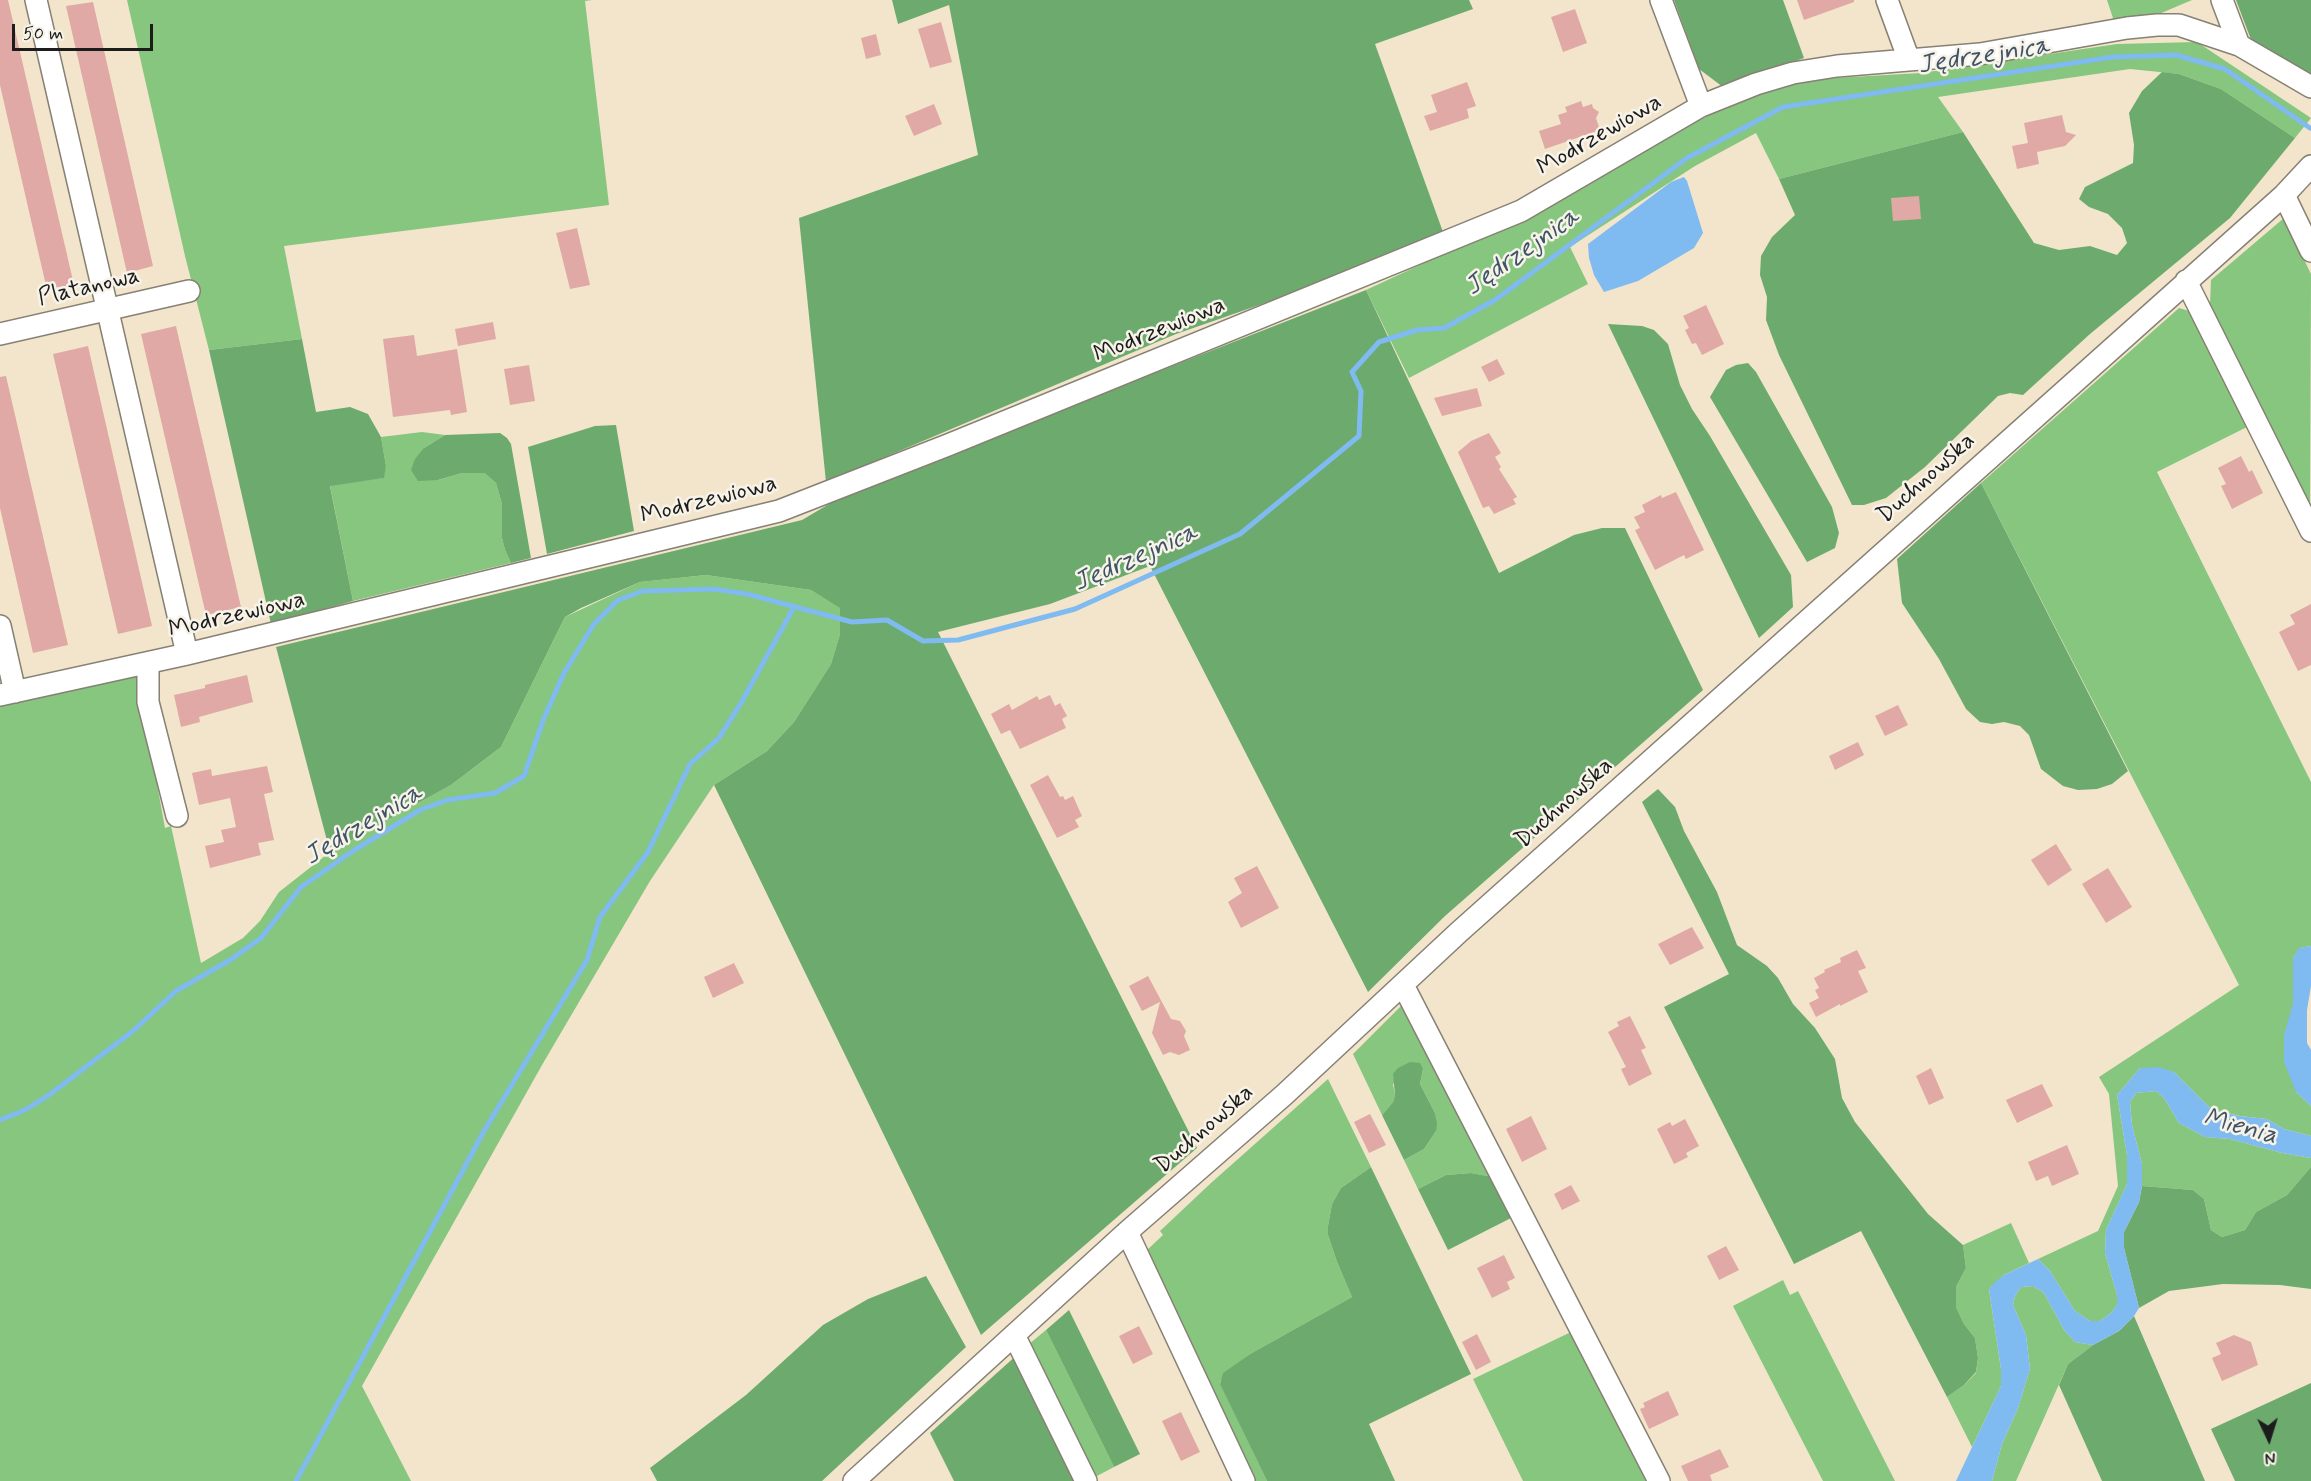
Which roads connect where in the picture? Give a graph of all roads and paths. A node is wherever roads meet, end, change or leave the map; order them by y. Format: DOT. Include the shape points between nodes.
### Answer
graph roads {
  1 [pos="36,0"];
  2 [pos="1661,0"];
  3 [pos="1887,0"];
  4 [pos="2222,0"];
  5 [pos="2239,45"];
  6 [pos="1909,60"];
  7 [pos="2311,87"];
  8 [pos="1701,106"];
  9 [pos="2311,166"];
  10 [pos="2284,195"];
  11 [pos="2311,251"];
  12 [pos="2186,281"];
  13 [pos="189,291"];
  14 [pos="106,310"];
  15 [pos="0,334"];
  16 [pos="2311,531"];
  17 [pos="0,626"];
  18 [pos="187,654"];
  19 [pos="148,663"];
  20 [pos="8,694"];
  21 [pos="177,816"];
  22 [pos="1403,985"];
  23 [pos="1127,1232"];
  24 [pos="1014,1335"];
  25 [pos="854,1481"];
  26 [pos="1086,1481"];
  27 [pos="1244,1481"];
  28 [pos="1659,1481"];
  1 -- 14 [label="street"];
  2 -- 8 [label="street"];
  3 -- 6 [label="street"];
  4 -- 5 [label="street"];
  5 -- 6 [label="street, Modrzewiowa" via="2180,26 2157,25 1980,54"];
  5 -- 7 [label="street, Modrzewiowa"];
  6 -- 8 [label="street, Modrzewiowa" via="1793,74"];
  8 -- 18 [label="street, Modrzewiowa" via="1521,211 779,512"];
  9 -- 10 [label="street, Duchnowska"];
  10 -- 11 [label="street"];
  10 -- 12 [label="street, Duchnowska"];
  12 -- 16 [label="street"];
  12 -- 22 [label="street, Duchnowska"];
  13 -- 14 [label="street, Platanowa"];
  14 -- 15 [label="street, Platanowa"];
  14 -- 18 [label="street"];
  17 -- 20 [label="street"];
  18 -- 19 [label="street, Modrzewiowa"];
  19 -- 20 [label="street, Modrzewiowa"];
  19 -- 21 [label="street" via="148,702"];
  22 -- 23 [label="street, Duchnowska"];
  22 -- 28 [label="street"];
  23 -- 24 [label="street, Duchnowska"];
  23 -- 27 [label="street"];
  24 -- 25 [label="street, Duchnowska"];
  24 -- 26 [label="street"];
}
